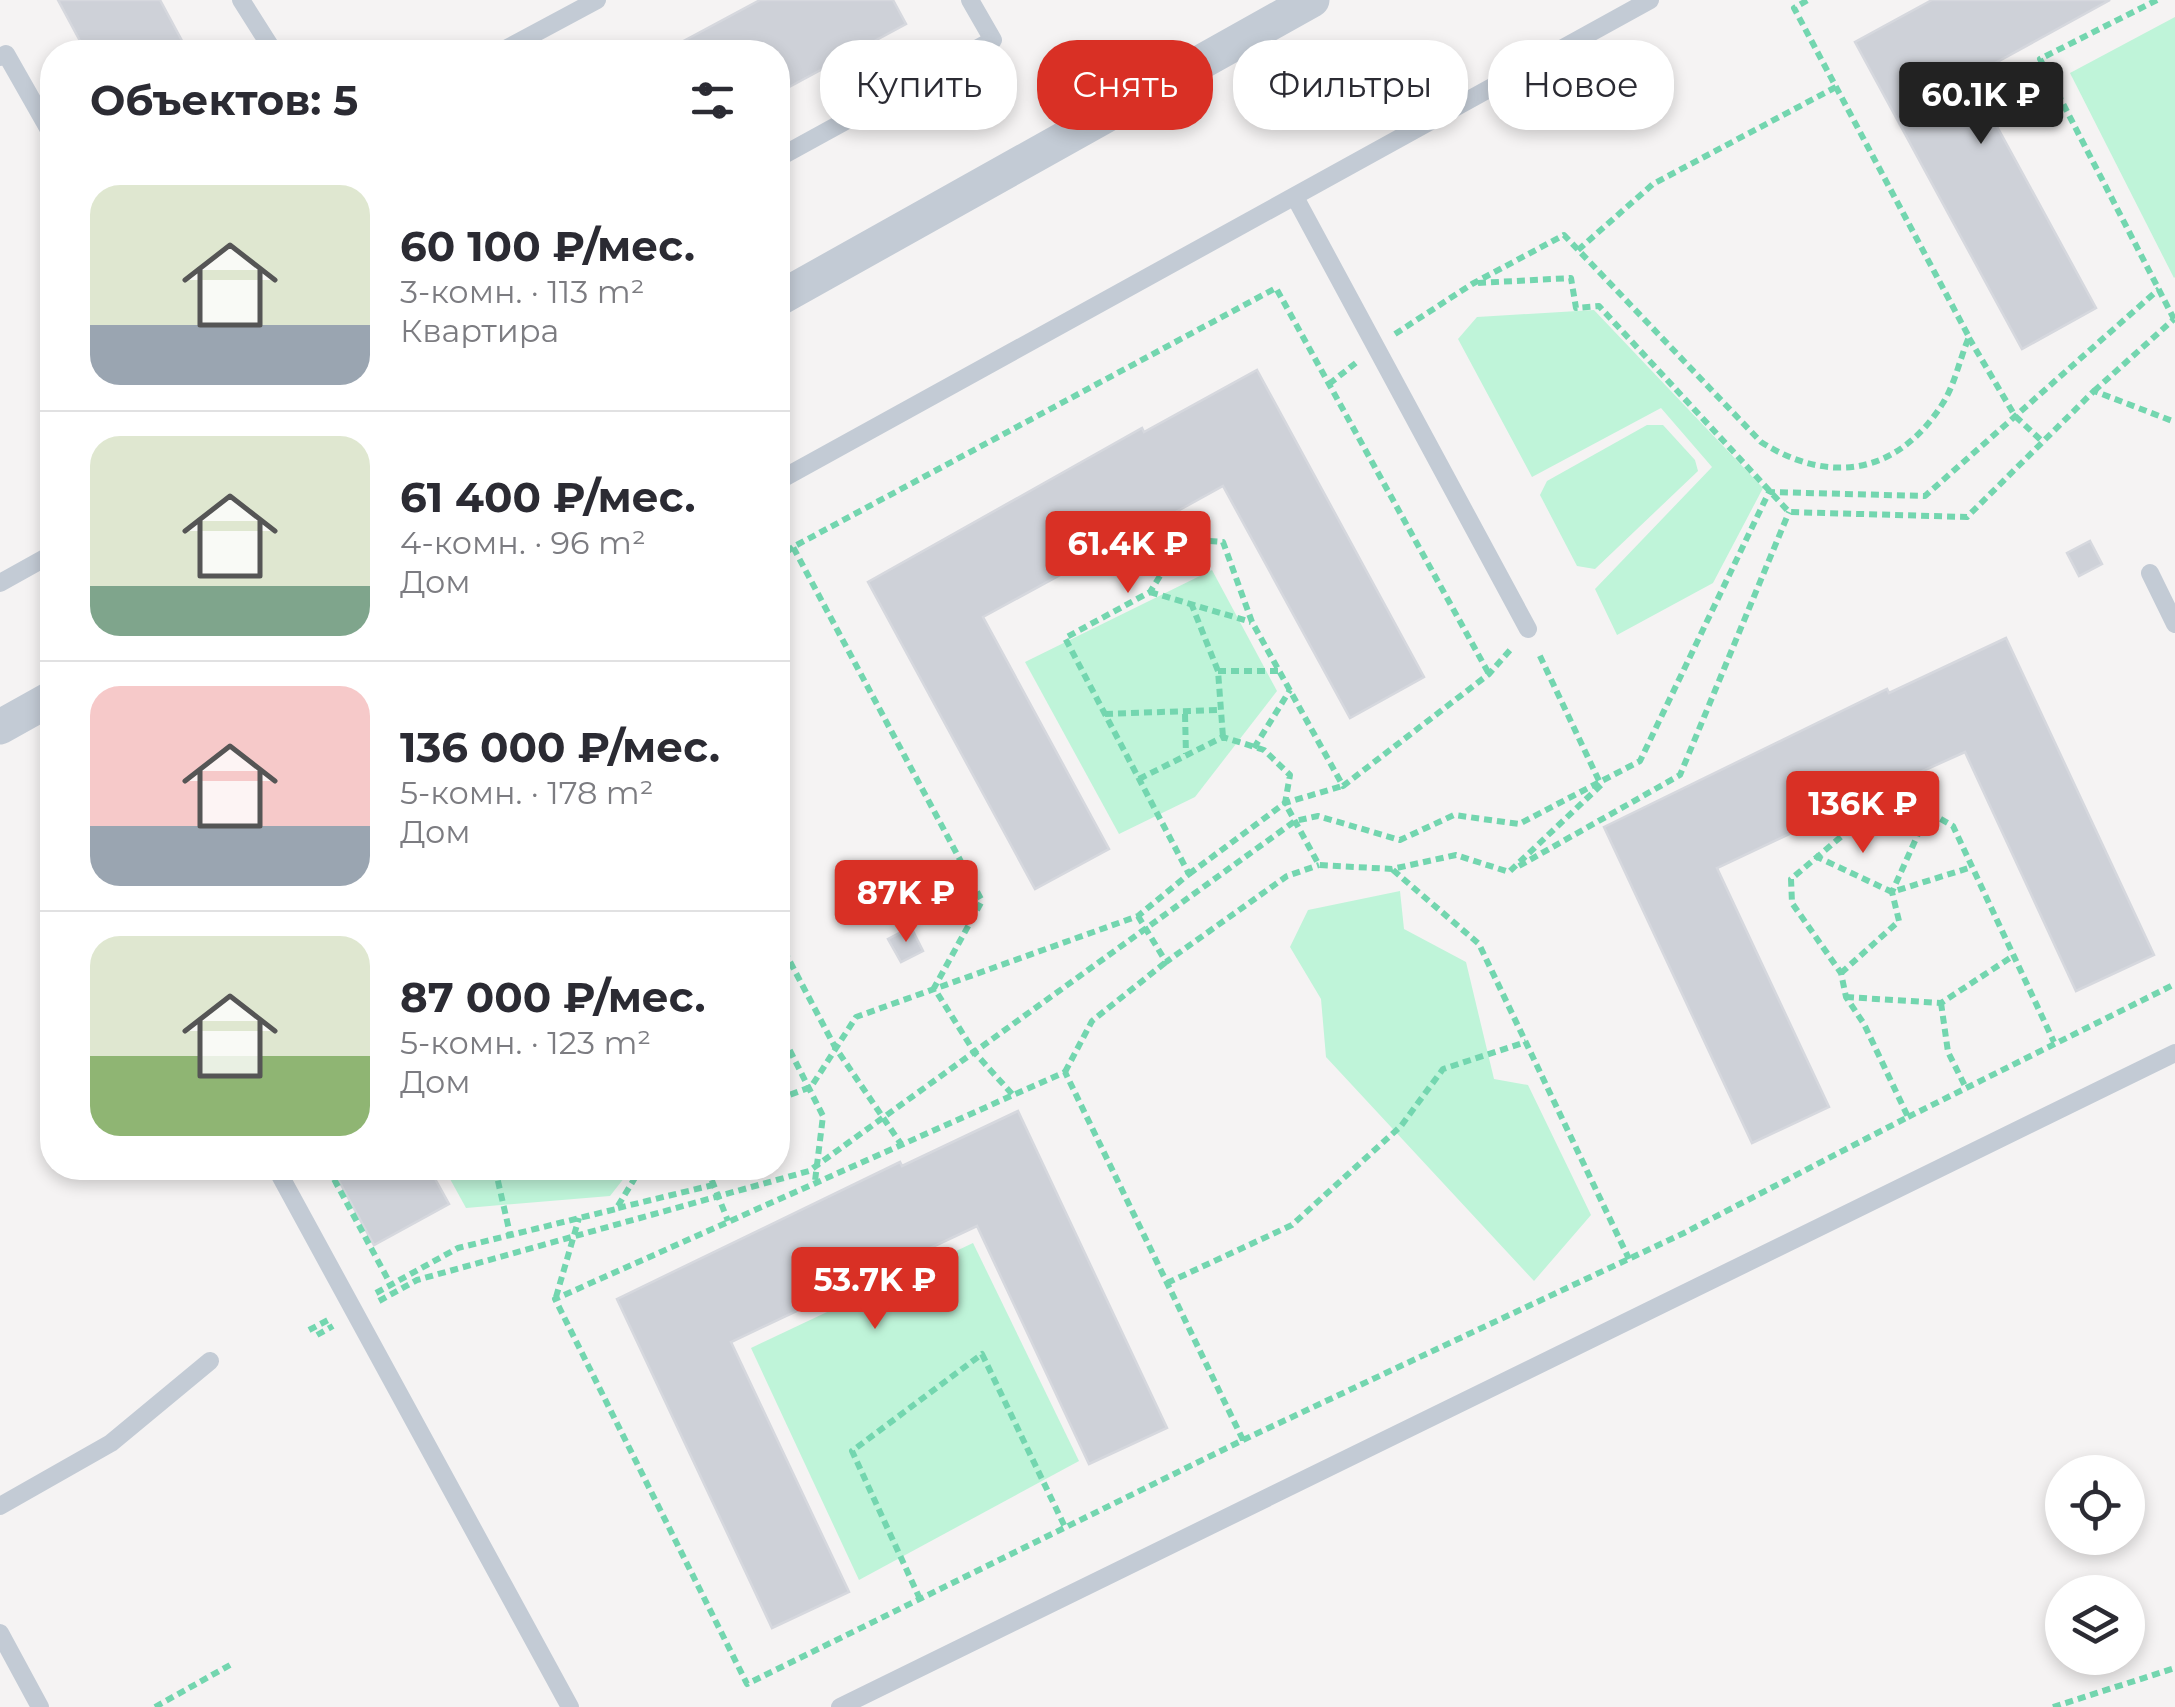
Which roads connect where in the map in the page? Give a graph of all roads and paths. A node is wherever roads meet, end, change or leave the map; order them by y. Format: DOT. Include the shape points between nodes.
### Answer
graph roads {
  1 [pos="241,0"];
  2 [pos="597,0"];
  3 [pos="970,0"];
  4 [pos="1312,0"];
  5 [pos="1650,0"];
  6 [pos="1808,0"];
  7 [pos="2158,0"];
  8 [pos="266,40"];
  9 [pos="522,40"];
  10 [pos="2,51"];
  11 [pos="1836,86"];
  12 [pos="40,115"];
  13 [pos="790,151"];
  14 [pos="1296,199"];
  15 [pos="1578,250"];
  16 [pos="1472,284"];
  17 [pos="2158,289"];
  18 [pos="790,293"];
  19 [pos="2174,319"];
  20 [pos="1968,337"];
  21 [pos="1376,347"];
  22 [pos="1329,384"];
  23 [pos="2094,392"];
  24 [pos="2014,416"];
  25 [pos="2175,422"];
  26 [pos="2043,442"];
  27 [pos="790,475"];
  28 [pos="1769,492"];
  29 [pos="1789,512"];
  30 [pos="793,547"];
  31 [pos="790,549"];
  32 [pos="40,561"];
  33 [pos="2150,572"];
  34 [pos="0,583"];
  35 [pos="1150,592"];
  36 [pos="1191,603"];
  37 [pos="1252,622"];
  38 [pos="2175,624"];
  39 [pos="1528,629"];
  40 [pos="1218,671"];
  41 [pos="1280,672"];
  42 [pos="1489,674"];
  43 [pos="1290,690"];
  44 [pos="40,705"];
  45 [pos="1217,710"];
  46 [pos="1105,714"];
  47 [pos="1185,714"];
  48 [pos="0,727"];
  49 [pos="1222,737"];
  50 [pos="1254,748"];
  51 [pos="1186,754"];
  52 [pos="1139,780"];
  53 [pos="1343,786"];
  54 [pos="1601,786"];
  55 [pos="1285,803"];
  56 [pos="1928,812"];
  57 [pos="1295,821"];
  58 [pos="1815,856"];
  59 [pos="1320,865"];
  60 [pos="1972,866"];
  61 [pos="1392,869"];
  62 [pos="1509,872"];
  63 [pos="1190,874"];
  64 [pos="1892,892"];
  65 [pos="1138,916"];
  66 [pos="1147,931"];
  67 [pos="2013,956"];
  68 [pos="790,962"];
  69 [pos="1166,962"];
  70 [pos="1841,974"];
  71 [pos="2175,984"];
  72 [pos="934,988"];
  73 [pos="1846,998"];
  74 [pos="1941,1002"];
  75 [pos="1526,1042"];
  76 [pos="2054,1042"];
  77 [pos="835,1048"];
  78 [pos="790,1049"];
  79 [pos="974,1053"];
  80 [pos="2175,1053"];
  81 [pos="1064,1072"];
  82 [pos="811,1087"];
  83 [pos="1966,1088"];
  84 [pos="1012,1094"];
  85 [pos="790,1095"];
  86 [pos="1908,1117"];
  87 [pos="882,1119"];
  88 [pos="901,1144"];
  89 [pos="820,1163"];
  90 [pos="790,1176"];
  91 [pos="283,1180"];
  92 [pos="334,1180"];
  93 [pos="498,1180"];
  94 [pos="634,1180"];
  95 [pos="712,1180"];
  96 [pos="778,1180"];
  97 [pos="815,1182"];
  98 [pos="714,1185"];
  99 [pos="718,1197"];
  100 [pos="616,1209"];
  101 [pos="580,1218"];
  102 [pos="728,1221"];
  103 [pos="510,1234"];
  104 [pos="574,1236"];
  105 [pos="1629,1259"];
  106 [pos="1167,1283"];
  107 [pos="391,1285"];
  108 [pos="555,1299"];
  109 [pos="354,1310"];
  110 [pos="313,1332"];
  111 [pos="210,1361"];
  112 [pos="1243,1440"];
  113 [pos="0,1506"];
  114 [pos="1065,1528"];
  115 [pos="920,1599"];
  116 [pos="0,1633"];
  117 [pos="230,1665"];
  118 [pos="2175,1668"];
  119 [pos="40,1707"];
  120 [pos="155,1707"];
  121 [pos="570,1707"];
  122 [pos="840,1707"];
  123 [pos="2052,1707"];
  1 -- 8 [label="lane"];
  2 -- 9 [label="lane"];
  3 -- 13 [label="lane" via="993,40"];
  4 -- 18 [label="street"];
  5 -- 14 [label="lane"];
  6 -- 11 [label="path" via="1794,8"];
  7 -- 17 [label="path" via="2040,58"];
  10 -- 12 [label="lane"];
  11 -- 15 [label="path" via="1654,184"];
  11 -- 20 [label="path"];
  14 -- 21 [label="lane"];
  14 -- 27 [label="lane"];
  15 -- 16 [label="path" via="1564,235"];
  15 -- 20 [label="path" via="1761,442 1819,469 1855,470 1918,434 1944,402"];
  16 -- 21 [label="path"];
  16 -- 28 [label="path" via="1571,278 1576,308 1599,306"];
  17 -- 19 [label="path"];
  17 -- 24 [label="path"];
  19 -- 23 [label="path"];
  20 -- 24 [label="path"];
  21 -- 22 [label="path"];
  21 -- 39 [label="lane"];
  22 -- 30 [label="path" via="1276,288"];
  22 -- 42 [label="path"];
  23 -- 25 [label="path"];
  23 -- 26 [label="path"];
  24 -- 26 [label="path"];
  24 -- 28 [label="path" via="1925,496"];
  26 -- 29 [label="path" via="1966,517"];
  28 -- 29 [label="path"];
  28 -- 54 [label="path" via="1640,761"];
  29 -- 62 [label="path" via="1680,774"];
  30 -- 31 [label="path"];
  30 -- 72 [label="path" via="982,901"];
  32 -- 34 [label="lane"];
  33 -- 38 [label="lane"];
  35 -- 36 [label="path"];
  35 -- 37 [label="path" via="1183,540 1224,542"];
  35 -- 46 [label="path" via="1065,638"];
  36 -- 37 [label="path"];
  36 -- 40 [label="path"];
  37 -- 41 [label="path"];
  39 -- 42 [label="path"];
  39 -- 54 [label="path"];
  40 -- 41 [label="path"];
  40 -- 45 [label="path"];
  41 -- 43 [label="path"];
  42 -- 53 [label="path"];
  43 -- 50 [label="path"];
  43 -- 53 [label="path"];
  44 -- 48 [label="street"];
  45 -- 47 [label="path"];
  45 -- 49 [label="path"];
  46 -- 47 [label="path"];
  46 -- 52 [label="path"];
  47 -- 51 [label="path"];
  49 -- 50 [label="path"];
  49 -- 51 [label="path"];
  50 -- 55 [label="path" via="1290,775"];
  51 -- 52 [label="path"];
  52 -- 63 [label="path"];
  53 -- 55 [label="path"];
  54 -- 57 [label="path" via="1519,824 1454,815 1400,840 1318,816"];
  54 -- 62 [label="path"];
  55 -- 57 [label="path"];
  55 -- 63 [label="path"];
  56 -- 58 [label="path" via="1920,807 1849,830"];
  56 -- 60 [label="path" via="1953,826"];
  56 -- 64 [label="path"];
  57 -- 59 [label="path"];
  57 -- 66 [label="path"];
  58 -- 64 [label="path"];
  58 -- 70 [label="path" via="1791,879 1792,903"];
  59 -- 61 [label="path"];
  59 -- 69 [label="path" via="1287,876"];
  60 -- 64 [label="path"];
  60 -- 67 [label="path"];
  61 -- 62 [label="path" via="1456,855"];
  61 -- 75 [label="path" via="1479,944"];
  63 -- 65 [label="path"];
  64 -- 70 [label="path" via="1899,921"];
  65 -- 66 [label="path"];
  65 -- 72 [label="path"];
  66 -- 69 [label="path"];
  66 -- 79 [label="path"];
  67 -- 74 [label="path"];
  67 -- 76 [label="path"];
  68 -- 77 [label="path"];
  69 -- 81 [label="path" via="1092,1021"];
  70 -- 73 [label="path"];
  71 -- 76 [label="path"];
  72 -- 77 [label="path" via="856,1017"];
  72 -- 79 [label="path"];
  73 -- 74 [label="path"];
  73 -- 86 [label="path"];
  74 -- 83 [label="path" via="1948,1052"];
  75 -- 105 [label="path"];
  75 -- 106 [label="path" via="1443,1069 1402,1126 1292,1225"];
  76 -- 83 [label="path"];
  77 -- 82 [label="path"];
  77 -- 87 [label="path"];
  78 -- 82 [label="path"];
  79 -- 84 [label="path"];
  79 -- 87 [label="path"];
  80 -- 122 [label="lane"];
  81 -- 84 [label="path"];
  81 -- 106 [label="path"];
  82 -- 85 [label="path"];
  82 -- 89 [label="path" via="824,1116"];
  83 -- 86 [label="path"];
  84 -- 88 [label="path"];
  86 -- 105 [label="path"];
  87 -- 88 [label="path"];
  87 -- 89 [label="path"];
  88 -- 97 [label="path"];
  89 -- 90 [label="path"];
  89 -- 97 [label="path"];
  91 -- 109 [label="lane"];
  92 -- 107 [label="path"];
  93 -- 103 [label="path"];
  94 -- 100 [label="path"];
  95 -- 98 [label="path"];
  96 -- 99 [label="path"];
  97 -- 102 [label="path"];
  98 -- 99 [label="path"];
  98 -- 100 [label="path"];
  99 -- 102 [label="path"];
  99 -- 104 [label="path"];
  100 -- 101 [label="path"];
  101 -- 103 [label="path"];
  101 -- 104 [label="path"];
  102 -- 108 [label="path"];
  103 -- 107 [label="path" via="458,1248"];
  104 -- 108 [label="path"];
  104 -- 109 [label="path" via="417,1280"];
  105 -- 112 [label="path"];
  106 -- 112 [label="path"];
  107 -- 109 [label="path"];
  108 -- 115 [label="path" via="747,1684"];
  109 -- 110 [label="path"];
  109 -- 121 [label="lane"];
  111 -- 113 [label="lane" via="111,1442"];
  112 -- 114 [label="path"];
  114 -- 115 [label="path"];
  114 -- 115 [label="path" via="982,1354 852,1452"];
  116 -- 119 [label="lane"];
  117 -- 120 [label="path"];
  118 -- 123 [label="path"];
}
